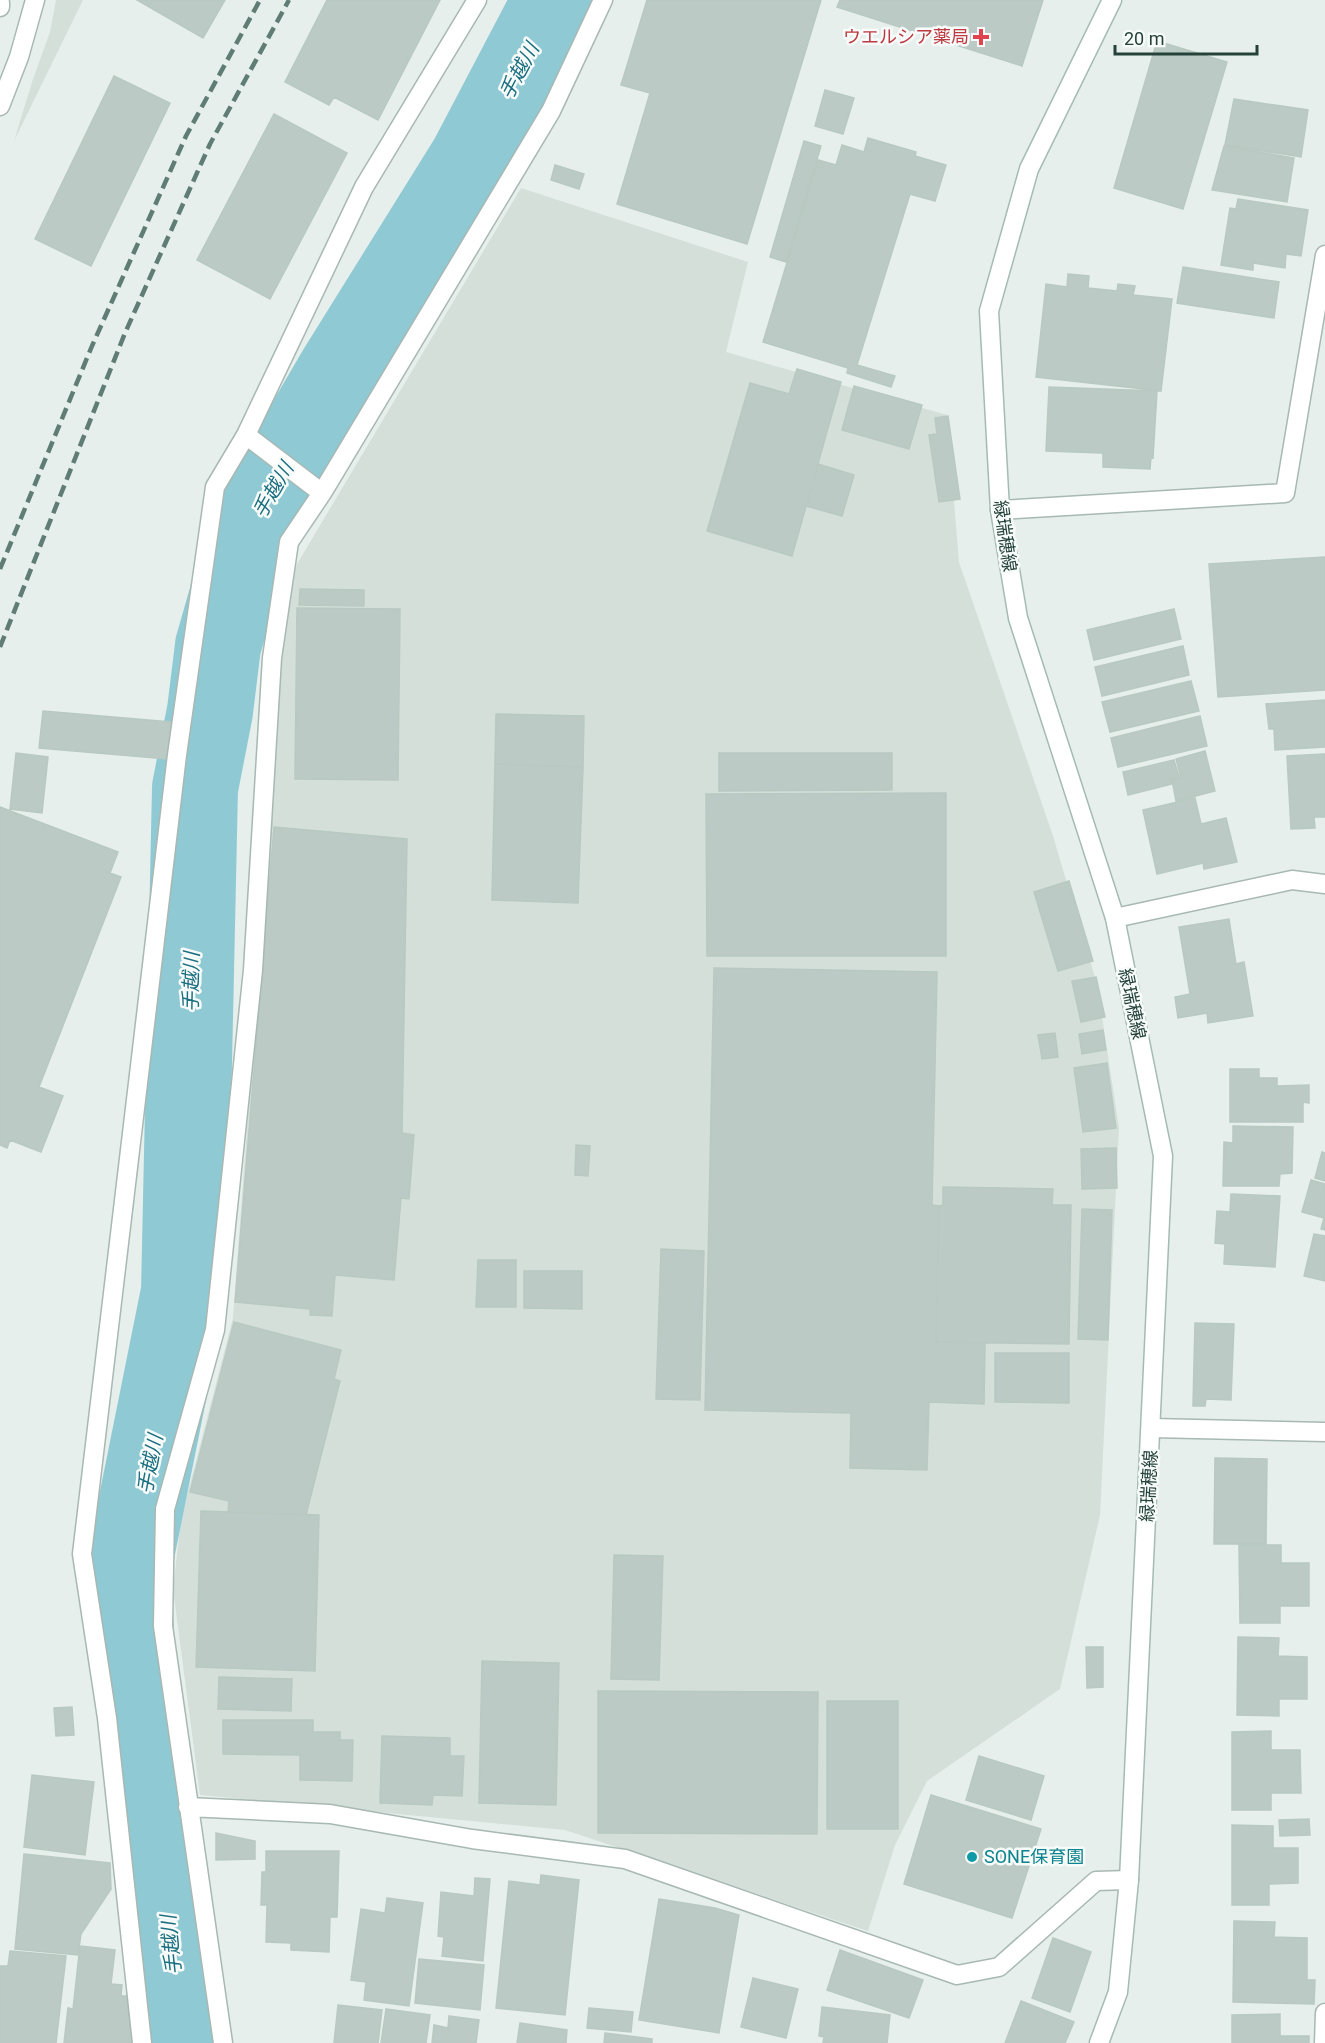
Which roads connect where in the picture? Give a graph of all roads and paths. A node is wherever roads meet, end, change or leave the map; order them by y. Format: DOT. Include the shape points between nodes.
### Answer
graph roads {
  1 [pos="35,0"];
  2 [pos="477,0"];
  3 [pos="603,0"];
  4 [pos="1112,0"];
  5 [pos="0,106"];
  6 [pos="1325,255"];
  7 [pos="246,435"];
  8 [pos="317,489"];
  9 [pos="1000,510"];
  10 [pos="1325,884"];
  11 [pos="1115,918"];
  12 [pos="1152,1428"];
  13 [pos="1325,1432"];
  14 [pos="188,1807"];
  15 [pos="1129,1880"];
  16 [pos="1325,2013"];
  17 [pos="142,2043"];
  18 [pos="223,2043"];
  19 [pos="1099,2043"];
  20 [pos="1324,2043"];
  1 -- 5 [label="main road"];
  2 -- 7 [label="main road" via="364,187"];
  3 -- 8 [label="main road" via="551,111"];
  4 -- 9 [label="main road, 緑瑞穂線" via="1029,169 988,311"];
  6 -- 9 [label="main road" via="1285,493"];
  7 -- 8 [label="main road"];
  7 -- 17 [label="main road" via="215,487 176,767 82,1554 107,1718"];
  8 -- 14 [label="main road" via="289,542 272,658 253,970 215,1330 165,1509 163,1626"];
  9 -- 11 [label="main road, 緑瑞穂線" via="1018,618"];
  10 -- 11 [label="main road" via="1292,880"];
  11 -- 12 [label="main road, 緑瑞穂線" via="1163,1156"];
  12 -- 13 [label="main road"];
  12 -- 15 [label="main road, 緑瑞穂線"];
  14 -- 15 [label="main road" via="330,1814 472,1839 625,1859 957,1975 999,1967 1095,1881"];
  14 -- 18 [label="main road"];
  15 -- 19 [label="main road, 緑瑞穂線" via="1118,1992"];
  16 -- 20 [label="main road"];
}
